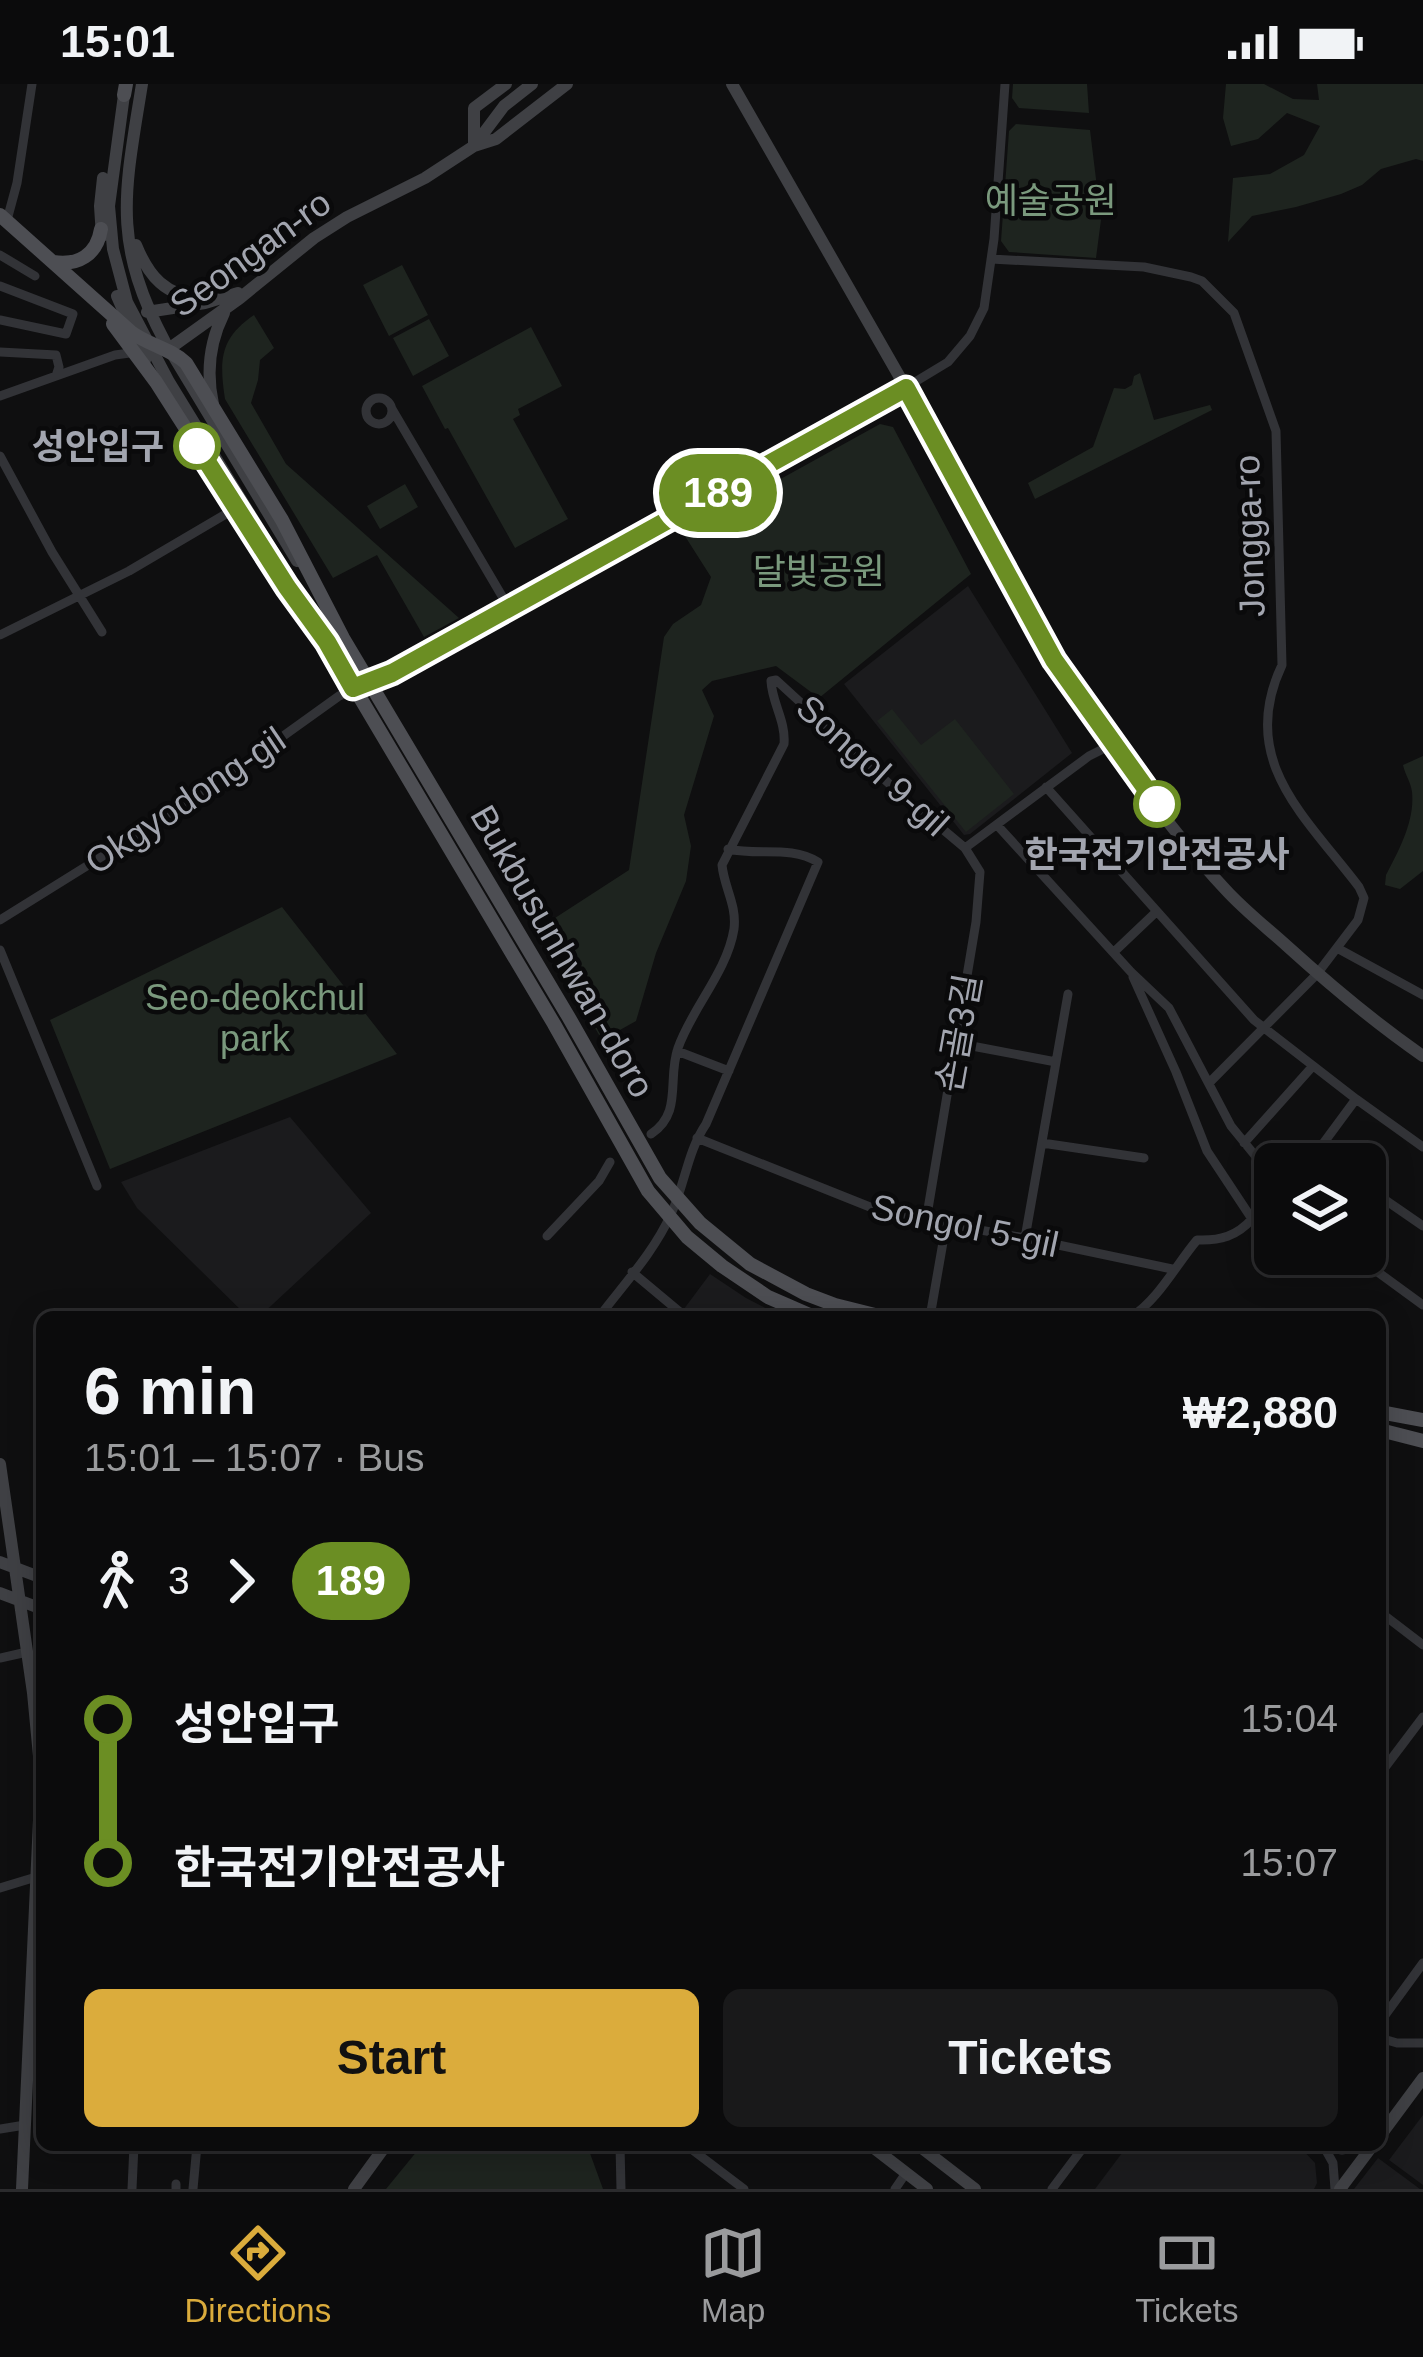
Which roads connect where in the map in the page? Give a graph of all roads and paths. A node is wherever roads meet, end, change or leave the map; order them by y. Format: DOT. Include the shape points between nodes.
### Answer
graph roads {
  1 [pos="32,84"];
  2 [pos="506,84"];
  3 [pos="532,84"];
  4 [pos="567,84"];
  5 [pos="732,84"];
  6 [pos="1005,84"];
  7 [pos="133,90"];
  8 [pos="474,146"];
  9 [pos="3,218"];
  10 [pos="101,229"];
  11 [pos="136,245"];
  12 [pos="0,255"];
  13 [pos="991,259"];
  14 [pos="53,262"];
  15 [pos="34,276"];
  16 [pos="0,286"];
  17 [pos="88,292"];
  18 [pos="226,303"];
  19 [pos="103,304"];
  20 [pos="122,310"];
  21 [pos="157,312"];
  22 [pos="0,320"];
  23 [pos="132,344"];
  24 [pos="172,347"];
  25 [pos="0,352"];
  26 [pos="56,376"];
  27 [pos="156,382"];
  28 [pos="906,388"];
  29 [pos="0,396"];
  30 [pos="392,409"];
  31 [pos="215,411"];
  32 [pos="382,424"];
  33 [pos="410,439"];
  34 [pos="0,456"];
  35 [pos="236,508"];
  36 [pos="268,528"];
  37 [pos="80,595"];
  38 [pos="508,608"];
  39 [pos="102,632"];
  40 [pos="341,634"];
  41 [pos="0,635"];
  42 [pos="327,642"];
  43 [pos="370,682"];
  44 [pos="353,688"];
  45 [pos="1113,744"];
  46 [pos="1046,787"];
  47 [pos="997,825"];
  48 [pos="965,848"];
  49 [pos="728,850"];
  50 [pos="1155,913"];
  51 [pos="0,920"];
  52 [pos="1337,948"];
  53 [pos="0,950"];
  54 [pos="1115,951"];
  55 [pos="1131,972"];
  56 [pos="1317,974"];
  57 [pos="1067,994"];
  58 [pos="1423,995"];
  59 [pos="1264,1029"];
  60 [pos="956,1043"];
  61 [pos="676,1051"];
  62 [pos="1423,1056"];
  63 [pos="1055,1062"];
  64 [pos="1312,1066"];
  65 [pos="729,1071"];
  66 [pos="1209,1082"];
  67 [pos="1356,1100"];
  68 [pos="624,1132"];
  69 [pos="651,1134"];
  70 [pos="697,1138"];
  71 [pos="1042,1143"];
  72 [pos="1244,1143"];
  73 [pos="1324,1143"];
  74 [pos="1423,1147"];
  75 [pos="1254,1155"];
  76 [pos="637,1156"];
  77 [pos="1144,1158"];
  78 [pos="610,1162"];
  79 [pos="98,1186"];
  80 [pos="677,1200"];
  81 [pos="1386,1200"];
  82 [pos="669,1219"];
  83 [pos="926,1221"];
  84 [pos="946,1225"];
  85 [pos="1423,1226"];
  86 [pos="547,1236"];
  87 [pos="1025,1238"];
  88 [pos="1172,1269"];
  89 [pos="632,1272"];
  90 [pos="1382,1275"];
  91 [pos="1423,1305"];
  92 [pos="603,1311"];
  93 [pos="679,1311"];
  94 [pos="800,1311"];
  95 [pos="859,1311"];
  96 [pos="931,1311"];
  97 [pos="1139,1311"];
  98 [pos="1386,1412"];
  99 [pos="1423,1419"];
  100 [pos="1386,1431"];
  101 [pos="1423,1439"];
  102 [pos="0,1464"];
  103 [pos="6,1498"];
  104 [pos="0,1515"];
  105 [pos="0,1552"];
  106 [pos="0,1562"];
  107 [pos="17,1568"];
  108 [pos="36,1576"];
  109 [pos="0,1593"];
  110 [pos="20,1601"];
  111 [pos="36,1607"];
  112 [pos="1386,1617"];
  113 [pos="1423,1646"];
  114 [pos="36,1649"];
  115 [pos="27,1652"];
  116 [pos="0,1658"];
  117 [pos="36,1714"];
  118 [pos="1423,1717"];
  119 [pos="1386,1766"];
  120 [pos="36,1877"];
  121 [pos="0,1888"];
  122 [pos="1423,1963"];
  123 [pos="1386,2014"];
  124 [pos="36,2021"];
  125 [pos="1386,2040"];
  126 [pos="1423,2043"];
  127 [pos="1423,2078"];
  128 [pos="25,2125"];
  129 [pos="0,2128"];
  130 [pos="1386,2128"];
  131 [pos="134,2151"];
  132 [pos="196,2151"];
  133 [pos="382,2151"];
  134 [pos="620,2151"];
  135 [pos="694,2151"];
  136 [pos="878,2151"];
  137 [pos="926,2151"];
  138 [pos="1080,2151"];
  139 [pos="1327,2151"];
  140 [pos="1366,2151"];
  141 [pos="906,2173"];
  142 [pos="22,2189"];
  143 [pos="132,2189"];
  144 [pos="193,2189"];
  145 [pos="354,2189"];
  146 [pos="621,2189"];
  147 [pos="744,2189"];
  148 [pos="895,2189"];
  149 [pos="927,2189"];
  150 [pos="975,2189"];
  151 [pos="1052,2189"];
  152 [pos="1338,2189"];
  1 -- 9 [label="street" via="17,183"];
  2 -- 8 [label="main road" via="474,108"];
  3 -- 8 [label="main road, Seongan-ro"];
  4 -- 8 [label="main road" via="496,139"];
  5 -- 28 [label="main road"];
  6 -- 13 [label="street"];
  7 -- 10 [label="main road" via="103,178"];
  7 -- 11 [label="main road"];
  7 -- 36 [label="main road" via="109,206 123,288 169,382"];
  8 -- 18 [label="main road, Seongan-ro" via="347,217"];
  9 -- 14 [label="main road"];
  10 -- 14 [label="main road" via="86,257"];
  10 -- 20 [label="main road"];
  11 -- 18 [label="main road" via="148,272 170,292"];
  11 -- 21 [label="main road"];
  12 -- 15 [label="street"];
  13 -- 28 [label="street" via="984,308 970,336 948,362"];
  13 -- 52 [label="street, Jongga-ro" via="1191,277 1234,314 1276,431 1282,664 1268,700 1268,750 1282,783 1362,893 1363,910"];
  14 -- 17 [label="main road"];
  16 -- 22 [label="street" via="73,314 63,334"];
  17 -- 19 [label="main road"];
  17 -- 23 [label="main road"];
  18 -- 21 [label="main road"];
  18 -- 24 [label="main road, Seongan-ro"];
  18 -- 31 [label="main road" via="210,352"];
  19 -- 20 [label="main road"];
  19 -- 23 [label="main road"];
  20 -- 21 [label="main road"];
  20 -- 23 [label="main road"];
  21 -- 24 [label="main road"];
  23 -- 24 [label="main road"];
  23 -- 26 [label="street"];
  23 -- 27 [label="main road"];
  24 -- 27 [label="main road" via="156,362"];
  24 -- 31 [label="main road"];
  25 -- 26 [label="street" via="56,355"];
  26 -- 29 [label="street"];
  27 -- 35 [label="main road"];
  28 -- 38 [label="street"];
  28 -- 45 [label="main road" via="1054,660"];
  30 -- 32 [label="street"];
  30 -- 32 [label="street" via="381,398 369,402 368,418"];
  30 -- 33 [label="street"];
  31 -- 40 [label="main road"];
  32 -- 33 [label="street"];
  33 -- 38 [label="street"];
  34 -- 37 [label="street"];
  35 -- 37 [label="street"];
  35 -- 42 [label="main road"];
  36 -- 40 [label="main road, Bukbusunhwan-doro"];
  36 -- 42 [label="main road, Bukbusunhwan-doro"];
  37 -- 39 [label="street"];
  37 -- 41 [label="street"];
  38 -- 43 [label="street"];
  40 -- 43 [label="main road, Bukbusunhwan-doro"];
  42 -- 44 [label="main road, Bukbusunhwan-doro"];
  43 -- 44 [label="street, Okgyodong-gil"];
  43 -- 68 [label="main road, Bukbusunhwan-doro" via="568,1016"];
  44 -- 51 [label="street, Okgyodong-gil"];
  44 -- 68 [label="main road, Bukbusunhwan-doro"];
  45 -- 46 [label="street"];
  45 -- 56 [label="main road" via="1227,891"];
  46 -- 47 [label="street"];
  46 -- 50 [label="street"];
  47 -- 48 [label="street"];
  47 -- 54 [label="street"];
  48 -- 49 [label="street, Songol 9-gil" via="776,680 770,688 784,744"];
  48 -- 60 [label="street, 손골3길" via="981,879"];
  49 -- 61 [label="street" via="722,871 733,900 732,936"];
  49 -- 65 [label="street" via="796,852 818,862"];
  50 -- 54 [label="street"];
  50 -- 59 [label="street"];
  52 -- 56 [label="street, Jongga-ro"];
  52 -- 58 [label="street"];
  53 -- 79 [label="street"];
  54 -- 55 [label="street"];
  55 -- 66 [label="street" via="1169,1008"];
  55 -- 88 [label="street" via="1207,1151 1252,1219 1241,1232 1197,1240"];
  56 -- 59 [label="street, Jongga-ro"];
  56 -- 62 [label="main road"];
  57 -- 63 [label="street"];
  59 -- 64 [label="street"];
  59 -- 66 [label="street, Jongga-ro"];
  60 -- 63 [label="street"];
  60 -- 83 [label="street, 손골3길"];
  61 -- 65 [label="street"];
  61 -- 69 [label="street" via="672,1108"];
  63 -- 71 [label="street"];
  64 -- 67 [label="street"];
  64 -- 72 [label="street"];
  65 -- 70 [label="street"];
  66 -- 72 [label="street"];
  67 -- 73 [label="street"];
  67 -- 74 [label="street"];
  68 -- 76 [label="main road, Bukbusunhwan-doro"];
  70 -- 80 [label="street"];
  70 -- 83 [label="street, Songol 5-gil" via="854,1202"];
  71 -- 77 [label="street"];
  71 -- 87 [label="street"];
  72 -- 75 [label="street"];
  76 -- 80 [label="main road, Bukbusunhwan-doro"];
  76 -- 82 [label="main road, Bukbusunhwan-doro"];
  78 -- 86 [label="street"];
  80 -- 82 [label="street"];
  80 -- 95 [label="main road, Bukbusunhwan-doro" via="777,1280"];
  81 -- 85 [label="street"];
  82 -- 89 [label="street"];
  82 -- 94 [label="main road, Bukbusunhwan-doro" via="740,1278"];
  83 -- 84 [label="street, Songol 5-gil"];
  84 -- 87 [label="street, Songol 5-gil"];
  84 -- 96 [label="street"];
  87 -- 88 [label="street, Songol 5-gil"];
  88 -- 97 [label="street"];
  89 -- 92 [label="street"];
  89 -- 93 [label="street"];
  90 -- 91 [label="street"];
  98 -- 99 [label="main road"];
  100 -- 101 [label="main road"];
  102 -- 103 [label="main road"];
  103 -- 104 [label="main road"];
  103 -- 107 [label="main road"];
  105 -- 107 [label="main road"];
  106 -- 107 [label="main road"];
  107 -- 108 [label="main road"];
  107 -- 110 [label="main road"];
  109 -- 110 [label="main road"];
  110 -- 111 [label="main road"];
  110 -- 115 [label="main road"];
  112 -- 113 [label="street"];
  114 -- 115 [label="main road"];
  115 -- 116 [label="street"];
  115 -- 117 [label="main road"];
  118 -- 119 [label="street"];
  120 -- 121 [label="street"];
  120 -- 124 [label="main road"];
  122 -- 123 [label="street"];
  124 -- 128 [label="main road"];
  125 -- 126 [label="street"];
  127 -- 130 [label="main road"];
  128 -- 129 [label="street"];
  128 -- 142 [label="main road"];
  131 -- 143 [label="street"];
  132 -- 144 [label="street"];
  133 -- 145 [label="main road"];
  134 -- 146 [label="street"];
  135 -- 147 [label="street"];
  136 -- 141 [label="main road"];
  137 -- 150 [label="main road"];
  138 -- 151 [label="street"];
  139 -- 152 [label="street"];
  140 -- 152 [label="main road"];
  141 -- 148 [label="street"];
  141 -- 149 [label="main road"];
}
